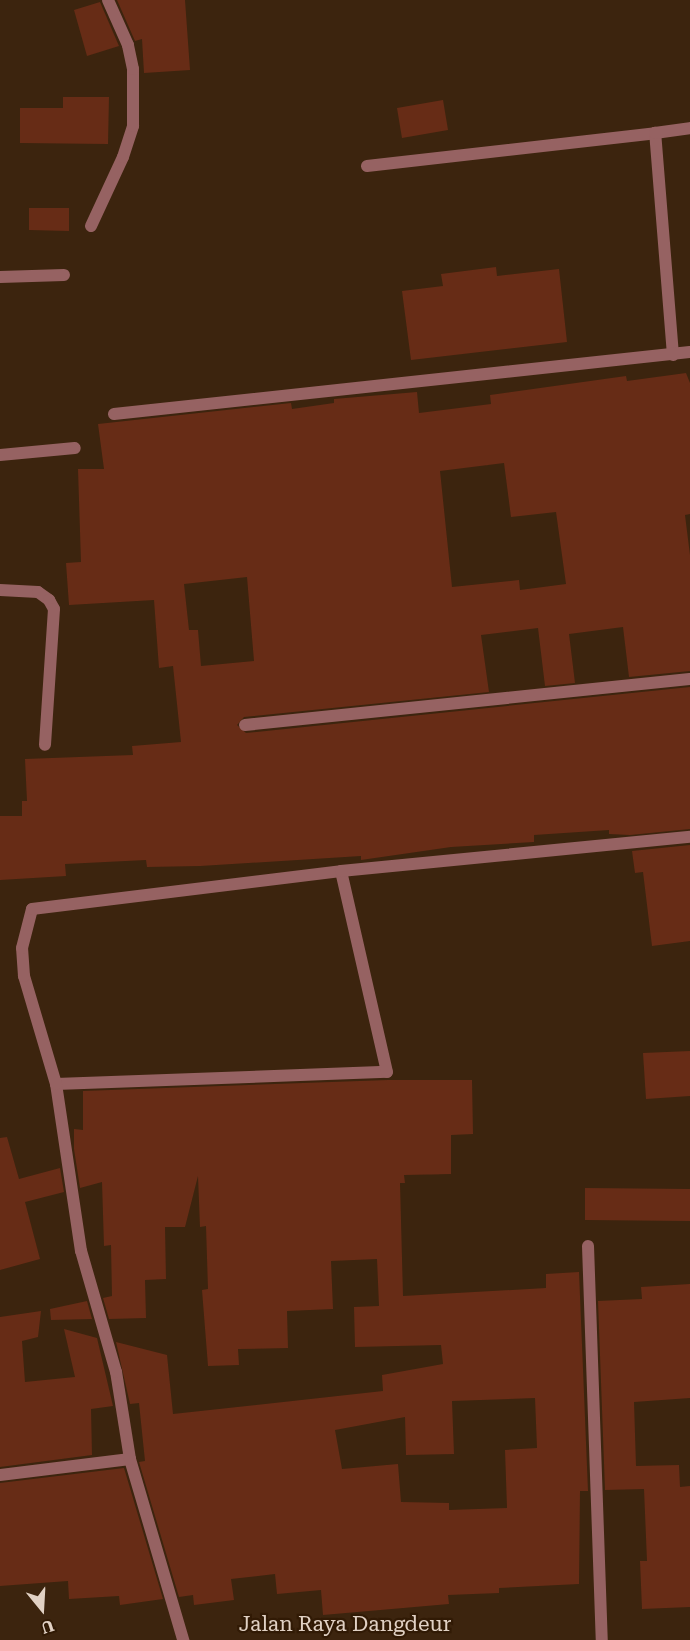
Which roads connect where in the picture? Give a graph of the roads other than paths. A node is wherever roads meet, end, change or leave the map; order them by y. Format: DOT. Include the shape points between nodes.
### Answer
graph roads {
  1 [pos="108,0"];
  2 [pos="690,129"];
  3 [pos="654,133"];
  4 [pos="367,166"];
  5 [pos="91,226"];
  6 [pos="64,275"];
  7 [pos="0,277"];
  8 [pos="690,352"];
  9 [pos="674,355"];
  10 [pos="114,414"];
  11 [pos="75,448"];
  12 [pos="0,455"];
  13 [pos="0,590"];
  14 [pos="690,679"];
  15 [pos="245,725"];
  16 [pos="45,745"];
  17 [pos="690,837"];
  18 [pos="341,871"];
  19 [pos="57,1084"];
  20 [pos="588,1246"];
  21 [pos="130,1459"];
  22 [pos="0,1475"];
  23 [pos="185,1646"];
  24 [pos="602,1647"];
  25 [pos="0,1648"];
  26 [pos="690,1648"];
  1 -- 5 [label="street" via="128,45 133,69 133,126"];
  2 -- 3 [label="street"];
  3 -- 4 [label="street"];
  3 -- 9 [label="street"];
  6 -- 7 [label="street"];
  8 -- 9 [label="street"];
  9 -- 10 [label="street"];
  11 -- 12 [label="street"];
  13 -- 16 [label="street" via="38,592 54,609"];
  14 -- 15 [label="street"];
  17 -- 18 [label="street"];
  18 -- 19 [label="street" via="32,909 22,948 24,976"];
  18 -- 19 [label="street" via="387,1072"];
  19 -- 21 [label="street" via="81,1251 116,1372"];
  20 -- 24 [label="street"];
  21 -- 22 [label="street"];
  21 -- 23 [label="street"];
  23 -- 24 [label="highway, Jalan Raya Dangdeur"];
  23 -- 25 [label="highway, Jalan Raya Dangdeur"];
  24 -- 26 [label="highway, Jalan Raya Dangdeur"];
}
